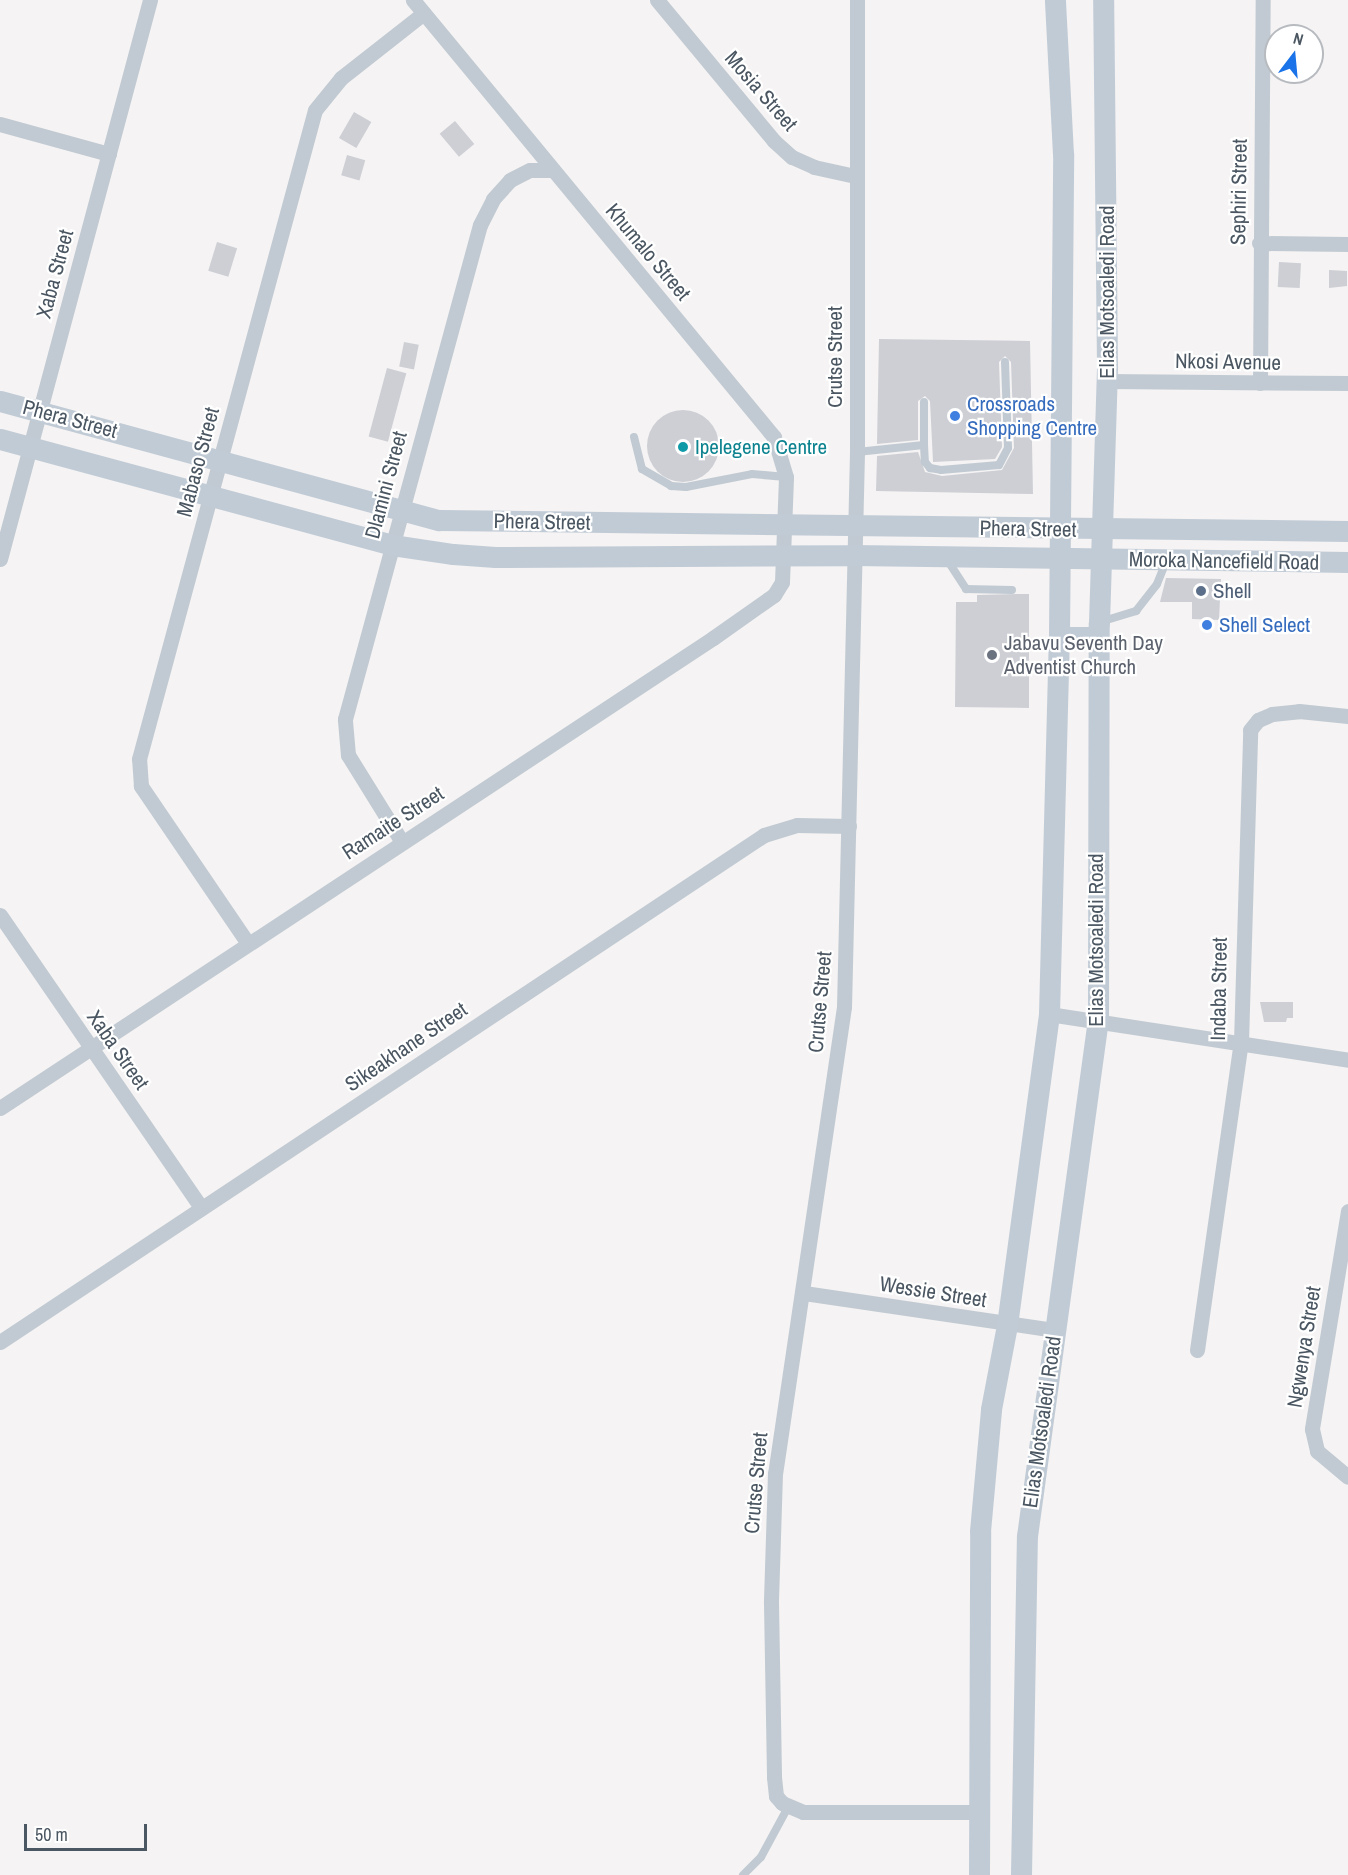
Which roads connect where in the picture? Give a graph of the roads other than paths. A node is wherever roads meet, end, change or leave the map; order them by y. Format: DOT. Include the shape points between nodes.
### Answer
graph roads {
  1 [pos="150,0"];
  2 [pos="413,0"];
  3 [pos="657,0"];
  4 [pos="857,0"];
  5 [pos="1054,0"];
  6 [pos="1103,0"];
  7 [pos="1263,0"];
  8 [pos="424,13"];
  9 [pos="0,124"];
  10 [pos="109,154"];
  11 [pos="553,170"];
  12 [pos="855,176"];
  13 [pos="1259,243"];
  14 [pos="1348,244"];
  15 [pos="1005,362"];
  16 [pos="1107,381"];
  17 [pos="1348,383"];
  18 [pos="1260,384"];
  19 [pos="0,401"];
  20 [pos="924,402"];
  21 [pos="40,411"];
  22 [pos="634,437"];
  23 [pos="0,439"];
  24 [pos="924,445"];
  25 [pos="30,447"];
  26 [pos="857,452"];
  27 [pos="221,460"];
  28 [pos="786,477"];
  29 [pos="211,497"];
  30 [pos="400,512"];
  31 [pos="783,524"];
  32 [pos="853,527"];
  33 [pos="1059,528"];
  34 [pos="1101,531"];
  35 [pos="1236,531"];
  36 [pos="1348,531"];
  37 [pos="392,544"];
  38 [pos="852,555"];
  39 [pos="782,557"];
  40 [pos="945,557"];
  41 [pos="0,559"];
  42 [pos="1058,559"];
  43 [pos="1100,560"];
  44 [pos="1167,560"];
  45 [pos="1236,561"];
  46 [pos="1348,562"];
  47 [pos="1012,590"];
  48 [pos="1099,630"];
  49 [pos="1059,637"];
  50 [pos="1348,716"];
  51 [pos="849,826"];
  52 [pos="402,842"];
  53 [pos="0,915"];
  54 [pos="247,942"];
  55 [pos="1049,1014"];
  56 [pos="1098,1019"];
  57 [pos="1241,1042"];
  58 [pos="89,1046"];
  59 [pos="1348,1060"];
  60 [pos="0,1108"];
  61 [pos="201,1208"];
  62 [pos="1348,1210"];
  63 [pos="804,1293"];
  64 [pos="1007,1324"];
  65 [pos="1055,1330"];
  66 [pos="0,1342"];
  67 [pos="1197,1350"];
  68 [pos="1348,1477"];
  69 [pos="788,1807"];
  70 [pos="979,1812"];
  71 [pos="743,1875"];
  72 [pos="979,1875"];
  73 [pos="1021,1875"];
  1 -- 10 [label="street, Xaba Street"];
  2 -- 8 [label="street, Khumalo Street"];
  3 -- 12 [label="street, Mosia Street" via="774,141 792,157 814,167"];
  4 -- 12 [label="street, Crutse Street"];
  5 -- 33 [label="main road, Elias Motsoaledi Road" via="1063,154"];
  6 -- 16 [label="main road, Elias Motsoaledi Road"];
  7 -- 13 [label="street, Sephiri Street"];
  8 -- 11 [label="street, Khumalo Street"];
  8 -- 27 [label="street, Mabaso Street" via="341,78 315,110"];
  9 -- 10 [label="street"];
  10 -- 21 [label="street, Xaba Street"];
  11 -- 28 [label="street, Khumalo Street" via="774,437"];
  11 -- 30 [label="street, Dlamini Street" via="530,170 510,180 486,211"];
  12 -- 26 [label="street, Crutse Street"];
  13 -- 14 [label="street"];
  13 -- 18 [label="street, Sephiri Street"];
  15 -- 24 [label="lane" via="1006,458 999,465 941,470 925,462"];
  16 -- 18 [label="street, Nkosi Avenue"];
  16 -- 34 [label="main road, Elias Motsoaledi Road"];
  17 -- 18 [label="street, Nkosi Avenue"];
  19 -- 21 [label="main road, Phera Street"];
  20 -- 24 [label="lane"];
  21 -- 25 [label="street, Xaba Street"];
  21 -- 27 [label="main road, Phera Street"];
  22 -- 28 [label="lane" via="642,469 671,486 686,487 752,474"];
  23 -- 25 [label="main road, Phera Street"];
  24 -- 26 [label="lane"];
  25 -- 29 [label="main road, Phera Street"];
  25 -- 41 [label="street, Xaba Street"];
  26 -- 32 [label="street, Crutse Street"];
  27 -- 29 [label="street, Mabaso Street"];
  27 -- 30 [label="main road, Phera Street"];
  28 -- 31 [label="street, Khumalo Street"];
  29 -- 37 [label="main road, Phera Street"];
  29 -- 54 [label="street, Mabaso Street" via="142,748 138,778"];
  30 -- 31 [label="main road, Phera Street" via="439,520"];
  30 -- 37 [label="street, Dlamini Street"];
  31 -- 32 [label="main road, Phera Street"];
  31 -- 39 [label="street, Khumalo Street"];
  32 -- 33 [label="main road, Phera Street"];
  32 -- 38 [label="street, Crutse Street"];
  33 -- 34 [label="main road, Phera Street"];
  33 -- 42 [label="main road, Elias Motsoaledi Road"];
  34 -- 35 [label="main road, Moroka Nancefield Road"];
  34 -- 43 [label="main road, Elias Motsoaledi Road"];
  35 -- 36 [label="main road, Moroka Nancefield Road"];
  35 -- 45 [label="main road"];
  37 -- 39 [label="main road, Phera Street" via="495,557"];
  37 -- 52 [label="street, Dlamini Street" via="344,734 348,755"];
  38 -- 39 [label="main road, Phera Street"];
  38 -- 40 [label="main road, Phera Street"];
  38 -- 51 [label="street, Crutse Street"];
  39 -- 52 [label="street, Ramaite Street" via="782,582 765,602"];
  40 -- 42 [label="main road, Phera Street"];
  40 -- 47 [label="lane" via="966,589"];
  42 -- 43 [label="main road, Phera Street"];
  42 -- 49 [label="main road, Elias Motsoaledi Road"];
  43 -- 44 [label="main road, Moroka Nancefield Road"];
  43 -- 48 [label="main road, Elias Motsoaledi Road"];
  44 -- 45 [label="main road, Moroka Nancefield Road"];
  44 -- 48 [label="lane" via="1156,584 1136,611"];
  45 -- 46 [label="main road, Moroka Nancefield Road"];
  48 -- 49 [label="main road"];
  48 -- 56 [label="main road, Elias Motsoaledi Road"];
  49 -- 55 [label="main road, Elias Motsoaledi Road"];
  50 -- 57 [label="street, Indaba Street" via="1299,711 1272,714 1258,720 1250,730"];
  51 -- 61 [label="street, Sikeakhane Street" via="797,825 764,835"];
  51 -- 63 [label="street, Crutse Street" via="844,1007"];
  52 -- 54 [label="street, Ramaite Street"];
  53 -- 58 [label="street, Xaba Street"];
  54 -- 58 [label="street, Ramaite Street"];
  55 -- 56 [label="street"];
  55 -- 64 [label="main road, Elias Motsoaledi Road"];
  56 -- 57 [label="street"];
  56 -- 65 [label="main road, Elias Motsoaledi Road"];
  57 -- 59 [label="street"];
  57 -- 67 [label="street, Indaba Street"];
  58 -- 60 [label="street, Ramaite Street"];
  58 -- 61 [label="street, Xaba Street"];
  61 -- 66 [label="street, Sikeakhane Street"];
  62 -- 68 [label="street, Ngwenya Street" via="1312,1429 1317,1451"];
  63 -- 64 [label="street, Wessie Street"];
  63 -- 69 [label="street, Crutse Street" via="775,1473 772,1527 774,1777 776,1796"];
  64 -- 65 [label="street, Wessie Street"];
  64 -- 70 [label="main road, Elias Motsoaledi Road" via="991,1409 980,1531"];
  65 -- 73 [label="main road, Elias Motsoaledi Road" via="1026,1536"];
  69 -- 70 [label="street" via="803,1812"];
  69 -- 71 [label="lane" via="761,1857"];
  70 -- 72 [label="main road, Elias Motsoaledi Road"];
}
